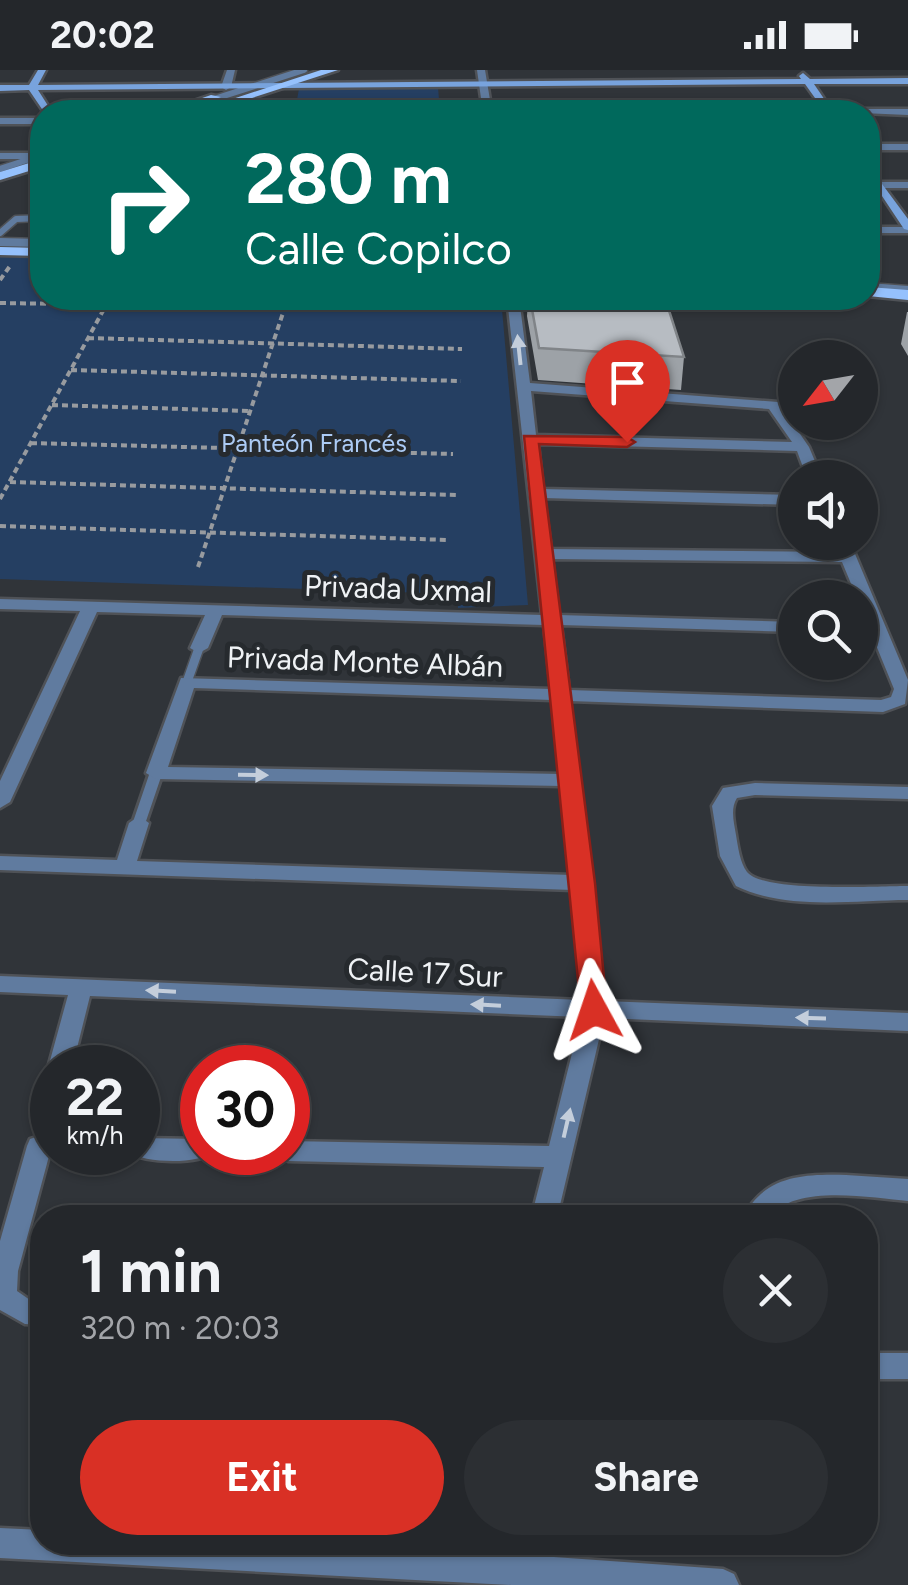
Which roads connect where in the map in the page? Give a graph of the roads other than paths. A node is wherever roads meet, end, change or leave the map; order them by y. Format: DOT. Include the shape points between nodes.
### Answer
graph roads {
  1 [pos="42,70"];
  2 [pos="231,70"];
  3 [pos="301,70"];
  4 [pos="324,70"];
  5 [pos="332,70"];
  6 [pos="481,70"];
  7 [pos="17,77"];
  8 [pos="804,77"];
  9 [pos="908,79"];
  10 [pos="483,84"];
  11 [pos="226,86"];
  12 [pos="251,86"];
  13 [pos="278,86"];
  14 [pos="5,88"];
  15 [pos="32,88"];
  16 [pos="40,100"];
  17 [pos="207,100"];
  18 [pos="234,100"];
  19 [pos="486,100"];
  20 [pos="820,100"];
  21 [pos="0,102"];
  22 [pos="880,112"];
  23 [pos="908,112"];
  24 [pos="0,121"];
  25 [pos="30,121"];
  26 [pos="908,146"];
  27 [pos="880,147"];
  28 [pos="0,156"];
  29 [pos="30,157"];
  30 [pos="30,160"];
  31 [pos="0,171"];
  32 [pos="880,185"];
  33 [pos="908,185"];
  34 [pos="880,194"];
  35 [pos="30,218"];
  36 [pos="908,228"];
  37 [pos="880,229"];
  38 [pos="0,242"];
  39 [pos="30,244"];
  40 [pos="880,285"];
  41 [pos="908,287"];
  42 [pos="515,310"];
  43 [pos="522,386"];
  44 [pos="530,439"];
  45 [pos="802,447"];
  46 [pos="807,460"];
  47 [pos="536,494"];
  48 [pos="778,500"];
  49 [pos="778,551"];
  50 [pos="542,554"];
  51 [pos="0,604"];
  52 [pos="90,608"];
  53 [pos="215,612"];
  54 [pos="551,620"];
  55 [pos="778,627"];
  56 [pos="878,645"];
  57 [pos="199,648"];
  58 [pos="187,682"];
  59 [pos="559,697"];
  60 [pos="156,773"];
  61 [pos="569,780"];
  62 [pos="908,794"];
  63 [pos="0,802"];
  64 [pos="139,823"];
  65 [pos="0,862"];
  66 [pos="124,869"];
  67 [pos="584,883"];
  68 [pos="908,893"];
  69 [pos="0,984"];
  70 [pos="81,988"];
  71 [pos="594,1010"];
  72 [pos="908,1022"];
  73 [pos="66,1045"];
  74 [pos="310,1152"];
  75 [pos="559,1158"];
  76 [pos="34,1175"];
  77 [pos="908,1190"];
  78 [pos="547,1205"];
  79 [pos="766,1205"];
  80 [pos="30,1312"];
  81 [pos="878,1366"];
  82 [pos="908,1366"];
  83 [pos="0,1543"];
  84 [pos="30,1544"];
  85 [pos="265,1555"];
  86 [pos="464,1564"];
  87 [pos="723,1585"];
  1 -- 15 [label="street"];
  2 -- 11 [label="street"];
  3 -- 12 [label="main road"];
  4 -- 13 [label="lane"];
  5 -- 13 [label="main road"];
  6 -- 10 [label="street"];
  7 -- 14 [label="street"];
  8 -- 9 [label="street"];
  8 -- 10 [label="street"];
  8 -- 20 [label="street"];
  10 -- 13 [label="street"];
  10 -- 19 [label="street"];
  11 -- 12 [label="street"];
  11 -- 15 [label="street"];
  12 -- 13 [label="street"];
  12 -- 17 [label="main road"];
  13 -- 18 [label="main road"];
  14 -- 15 [label="street"];
  14 -- 21 [label="street"];
  15 -- 16 [label="street"];
  22 -- 23 [label="street"];
  24 -- 25 [label="street"];
  26 -- 27 [label="street"];
  28 -- 29 [label="street"];
  30 -- 31 [label="main road"];
  32 -- 33 [label="street"];
  34 -- 36 [label="street"];
  35 -- 38 [label="lane" via="16,219"];
  36 -- 37 [label="street"];
  38 -- 39 [label="main road"];
  40 -- 41 [label="main road"];
  43 -- 42 [label="street, one-way"];
  43 -- 44 [label="street"];
  43 -- 45 [label="street" via="773,404"];
  44 -- 45 [label="street"];
  44 -- 47 [label="street"];
  45 -- 46 [label="street"];
  47 -- 48 [label="street"];
  47 -- 50 [label="street"];
  49 -- 50 [label="street"];
  50 -- 54 [label="street"];
  51 -- 52 [label="street, Privada Uxmal"];
  52 -- 53 [label="street, Privada Uxmal"];
  52 -- 63 [label="street"];
  53 -- 54 [label="street, Privada Uxmal"];
  53 -- 57 [label="street"];
  54 -- 55 [label="street, Privada Uxmal"];
  54 -- 59 [label="street"];
  56 -- 59 [label="street, Privada Monte Albán" via="903,689 899,700 883,706"];
  57 -- 58 [label="lane"];
  58 -- 59 [label="street, Privada Monte Albán"];
  58 -- 60 [label="street"];
  59 -- 61 [label="street"];
  60 -- 61 [label="street, one-way"];
  60 -- 64 [label="lane"];
  61 -- 67 [label="street"];
  62 -- 68 [label="street" via="754,789 730,792 722,806 735,869 745,883 768,890"];
  64 -- 66 [label="street"];
  65 -- 66 [label="street"];
  66 -- 67 [label="street"];
  67 -- 71 [label="street"];
  69 -- 70 [label="street, Calle 17 Sur"];
  71 -- 70 [label="street, Calle 17 Sur, one-way"];
  70 -- 73 [label="street"];
  72 -- 71 [label="street, Calle 17 Sur, one-way"];
  75 -- 71 [label="street, one-way"];
  74 -- 75 [label="street"];
  75 -- 78 [label="street"];
  76 -- 80 [label="street" via="4,1271 3,1297"];
  77 -- 79 [label="street" via="798,1186 775,1192"];
  81 -- 82 [label="street"];
  83 -- 84 [label="street"];
  85 -- 86 [label="street"];
  86 -- 87 [label="street"];
}
